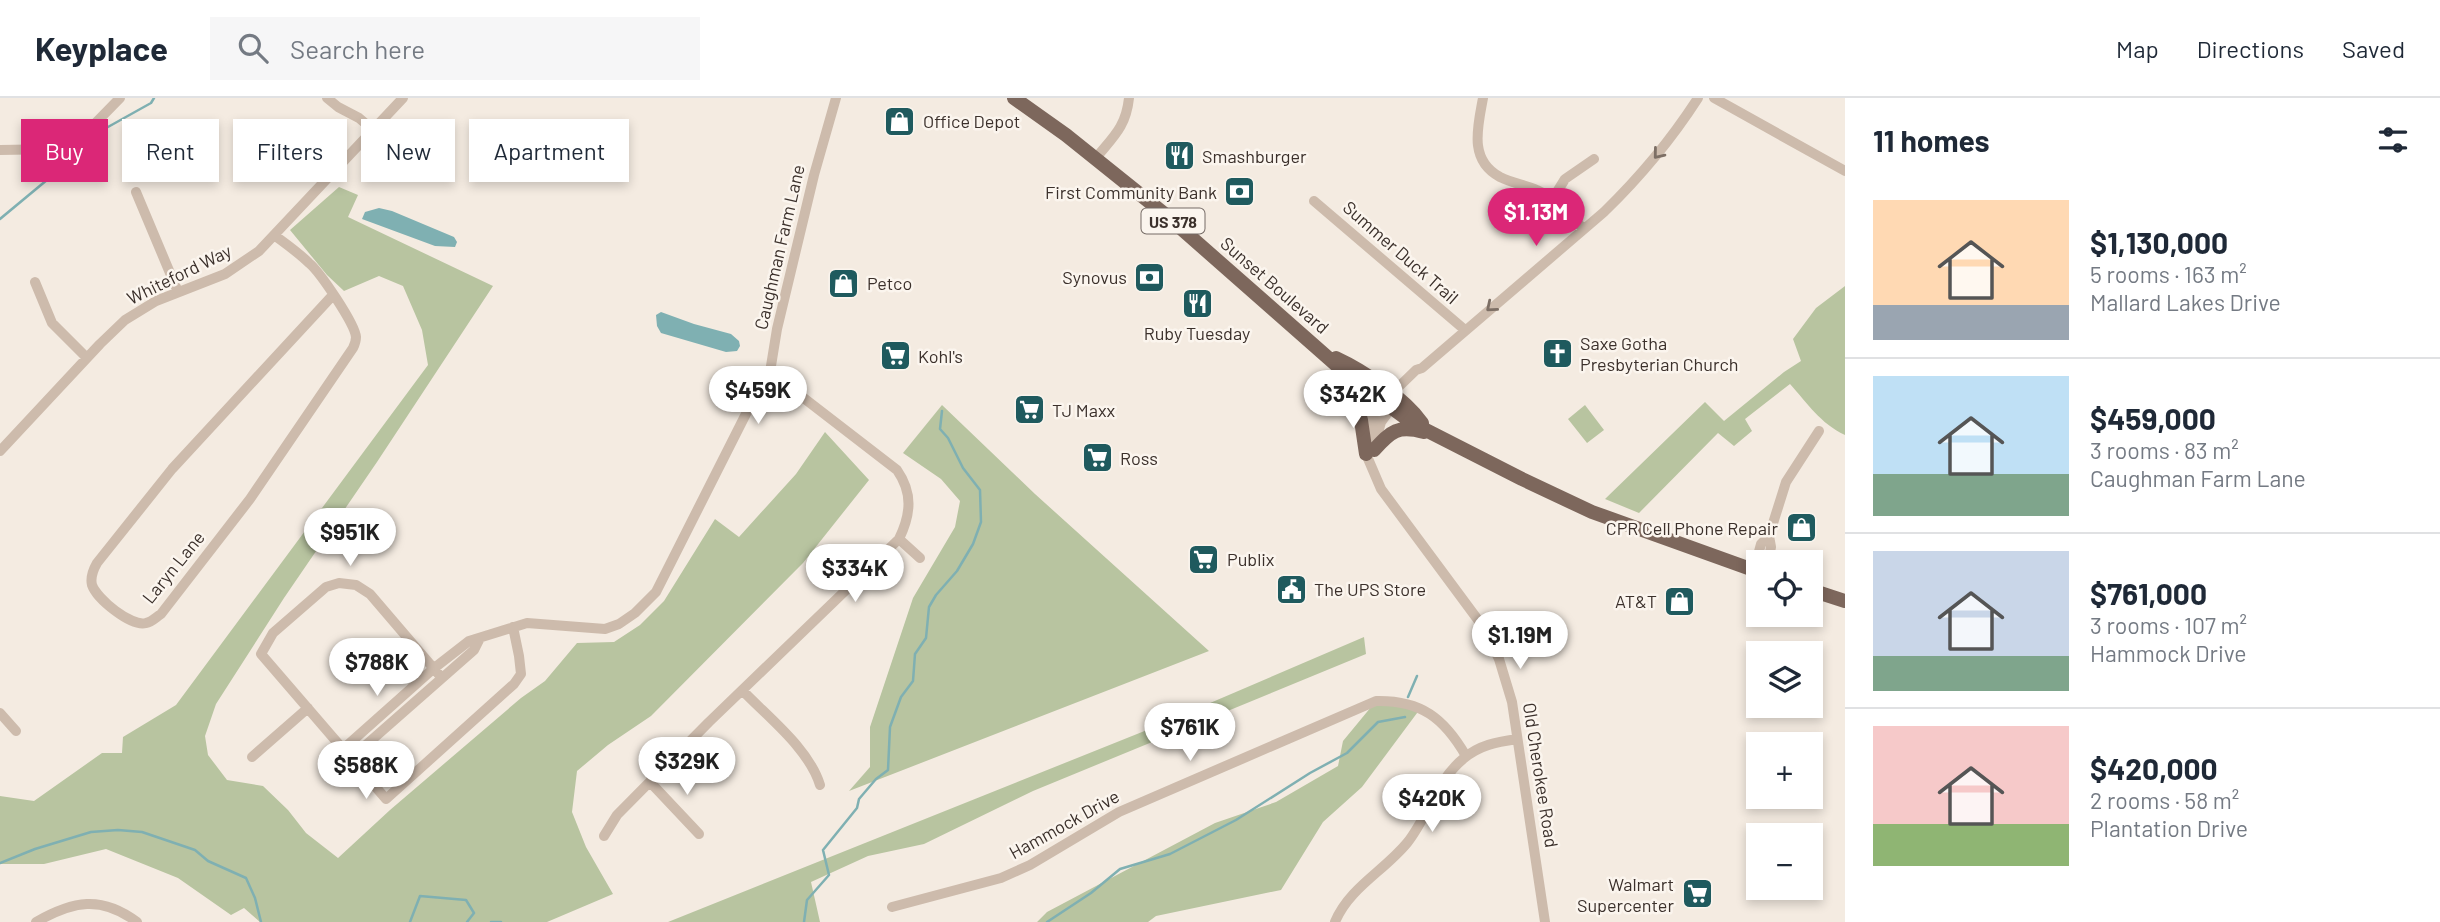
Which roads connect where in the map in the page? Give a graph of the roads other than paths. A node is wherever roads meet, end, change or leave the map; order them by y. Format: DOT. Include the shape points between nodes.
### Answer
graph roads {
  1 [pos="120,98"];
  2 [pos="327,98"];
  3 [pos="403,98"];
  4 [pos="836,98"];
  5 [pos="1014,98"];
  6 [pos="1129,98"];
  7 [pos="1483,98"];
  8 [pos="1698,98"];
  9 [pos="1714,98"];
  10 [pos="383,119"];
  11 [pos="361,120"];
  12 [pos="361,143"];
  13 [pos="0,150"];
  14 [pos="1096,158"];
  15 [pos="1594,159"];
  16 [pos="1845,171"];
  17 [pos="135,192"];
  18 [pos="1552,200"];
  19 [pos="1314,201"];
  20 [pos="1584,229"];
  21 [pos="274,235"];
  22 [pos="35,282"];
  23 [pos="178,292"];
  24 [pos="333,295"];
  25 [pos="1465,330"];
  26 [pos="1327,357"];
  27 [pos="87,358"];
  28 [pos="770,372"];
  29 [pos="1391,401"];
  30 [pos="1819,431"];
  31 [pos="1431,432"];
  32 [pos="0,450"];
  33 [pos="1370,456"];
  34 [pos="1769,537"];
  35 [pos="899,539"];
  36 [pos="1760,550"];
  37 [pos="1770,550"];
  38 [pos="920,558"];
  39 [pos="1746,567"];
  40 [pos="1823,594"];
  41 [pos="1845,601"];
  42 [pos="513,627"];
  43 [pos="437,673"];
  44 [pos="743,691"];
  45 [pos="308,708"];
  46 [pos="0,713"];
  47 [pos="16,731"];
  48 [pos="1517,739"];
  49 [pos="342,750"];
  50 [pos="1466,756"];
  51 [pos="252,757"];
  52 [pos="351,759"];
  53 [pos="650,782"];
  54 [pos="820,785"];
  55 [pos="699,834"];
  56 [pos="604,836"];
  57 [pos="892,907"];
  58 [pos="36,922"];
  59 [pos="137,922"];
  60 [pos="1335,922"];
  61 [pos="1545,922"];
  1 -- 13 [label="street" via="77,142 58,149"];
  2 -- 11 [label="street"];
  3 -- 10 [label="street, Whiteford Way"];
  4 -- 28 [label="street, Caughman Farm Lane"];
  5 -- 14 [label="main road, Sunset Boulevard / US 378"];
  6 -- 14 [label="street" via="1128,115"];
  7 -- 18 [label="street" via="1476,139 1485,164 1500,177"];
  8 -- 20 [label="street, one-way" via="1639,177"];
  9 -- 16 [label="street"];
  12 -- 21 [label="street, Whiteford Way"];
  14 -- 26 [label="main road, Sunset Boulevard / US 378"];
  15 -- 18 [label="street" via="1565,179"];
  17 -- 23 [label="street"];
  18 -- 20 [label="street"];
  19 -- 25 [label="street, Summer Duck Trail"];
  20 -- 25 [label="street, one-way"];
  21 -- 23 [label="street, Whiteford Way" via="233,269"];
  21 -- 24 [label="street, Laryn Lane" via="310,263"];
  22 -- 27 [label="street" via="52,323"];
  23 -- 27 [label="street, Whiteford Way" via="136,312"];
  24 -- 24 [label="street, Laryn Lane" via="356,336 349,357 250,499 161,614 145,624 127,620 92,586 97,563 172,469"];
  25 -- 29 [label="street"];
  26 -- 29 [label="main road, Sunset Boulevard / US 378"];
  26 -- 33 [label="main road" via="1358,400"];
  27 -- 32 [label="street, Whiteford Way"];
  28 -- 35 [label="street" via="897,470 909,491 910,507"];
  28 -- 42 [label="street, Caughman Farm Lane" via="656,592 635,613 605,629"];
  29 -- 31 [label="main road, Sunset Boulevard" via="1418,417"];
  29 -- 33 [label="street"];
  30 -- 34 [label="street" via="1786,482"];
  31 -- 33 [label="main road" via="1394,430"];
  31 -- 39 [label="main road" via="1592,512"];
  33 -- 48 [label="street, Old Cherokee Road" via="1376,480 1388,500 1484,628 1505,675"];
  34 -- 36 [label="street"];
  34 -- 37 [label="street"];
  35 -- 38 [label="street"];
  35 -- 44 [label="street"];
  40 -- 41 [label="main road"];
  42 -- 43 [label="street, Caughman Farm Lane" via="481,638 474,650"];
  42 -- 52 [label="street" via="520,674 514,684 386,799"];
  43 -- 45 [label="street" via="370,594 356,585 326,586 274,633 261,654"];
  43 -- 49 [label="street"];
  43 -- 52 [label="street"];
  44 -- 53 [label="street"];
  44 -- 54 [label="street" via="802,752"];
  45 -- 49 [label="street"];
  45 -- 51 [label="street"];
  46 -- 47 [label="street"];
  48 -- 50 [label="street" via="1487,745"];
  48 -- 61 [label="street, Old Cherokee Road"];
  49 -- 52 [label="street"];
  50 -- 57 [label="street, Hammock Drive" via="1454,735 1426,711 1410,704 1376,701 1129,807 1001,878"];
  50 -- 60 [label="street" via="1444,780 1406,844 1354,893"];
  53 -- 55 [label="street"];
  53 -- 56 [label="street" via="617,815"];
  58 -- 59 [label="street" via="66,907 89,903 113,907"];
}
